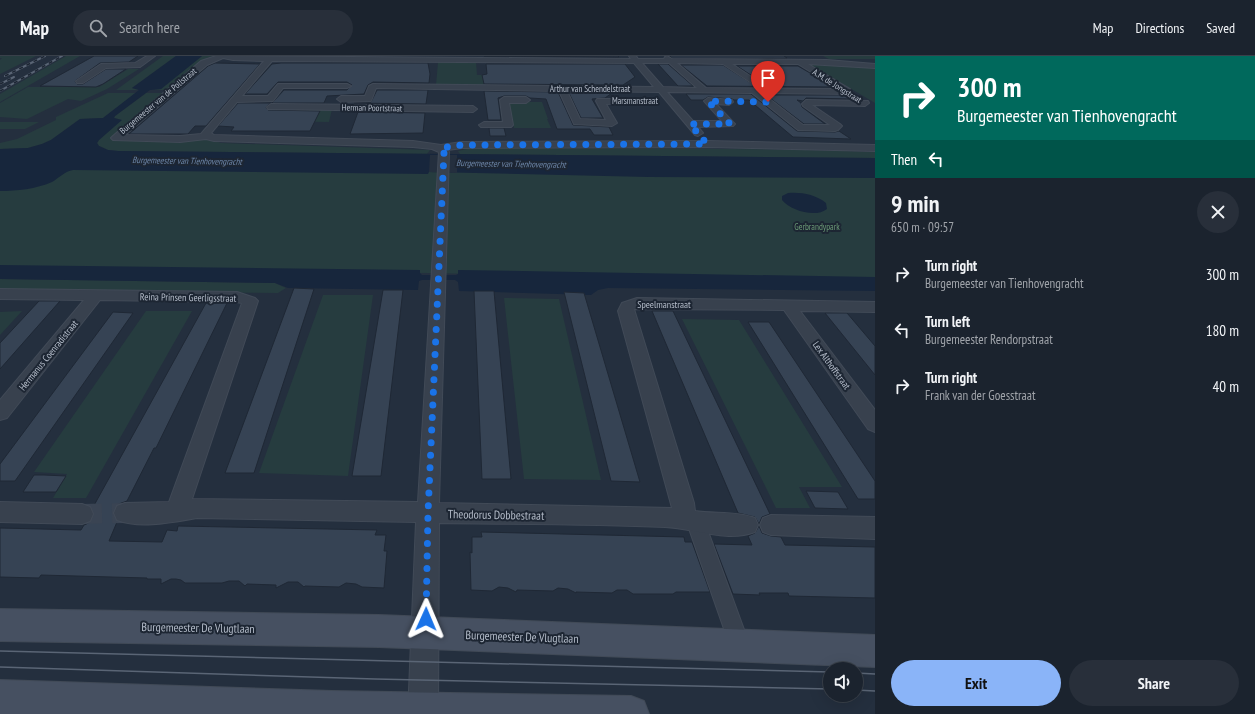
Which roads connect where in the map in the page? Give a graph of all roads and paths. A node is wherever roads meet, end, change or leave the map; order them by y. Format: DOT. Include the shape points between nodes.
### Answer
graph roads {
  1 [pos="152,56"];
  2 [pos="222,56"];
  3 [pos="739,56"];
  4 [pos="816,56"];
  5 [pos="271,57"];
  6 [pos="306,58"];
  7 [pos="371,58"];
  8 [pos="445,58"];
  9 [pos="527,58"];
  10 [pos="634,58"];
  11 [pos="668,59"];
  12 [pos="726,62"];
  13 [pos="748,62"];
  14 [pos="800,62"];
  15 [pos="828,62"];
  16 [pos="875,66"];
  17 [pos="351,76"];
  18 [pos="80,81"];
  19 [pos="695,82"];
  20 [pos="710,82"];
  21 [pos="739,82"];
  22 [pos="804,83"];
  23 [pos="756,85"];
  24 [pos="347,86"];
  25 [pos="562,89"];
  26 [pos="661,90"];
  27 [pos="704,90"];
  28 [pos="817,91"];
  29 [pos="847,92"];
  30 [pos="236,98"];
  31 [pos="341,99"];
  32 [pos="536,100"];
  33 [pos="632,101"];
  34 [pos="738,102"];
  35 [pos="753,102"];
  36 [pos="768,102"];
  37 [pos="865,103"];
  38 [pos="271,107"];
  39 [pos="338,108"];
  40 [pos="875,108"];
  41 [pos="473,109"];
  42 [pos="484,124"];
  43 [pos="690,124"];
  44 [pos="206,136"];
  45 [pos="707,144"];
  46 [pos="875,148"];
  47 [pos="442,152"];
  48 [pos="0,294"];
  49 [pos="95,296"];
  50 [pos="789,306"];
  51 [pos="875,307"];
  52 [pos="0,414"];
  53 [pos="875,424"];
  54 [pos="177,510"];
  55 [pos="0,512"];
  56 [pos="125,513"];
  57 [pos="428,513"];
  58 [pos="82,514"];
  59 [pos="691,521"];
  60 [pos="747,525"];
  61 [pos="771,525"];
  62 [pos="875,528"];
  63 [pos="0,625"];
  64 [pos="426,633"];
  65 [pos="740,646"];
  66 [pos="875,651"];
  67 [pos="0,697"];
  68 [pos="423,712"];
  69 [pos="631,714"];
  1 -- 18 [label="street" via="137,65 104,66"];
  2 -- 5 [label="street"];
  2 -- 44 [label="street, Burgemeester van de Pollstraat" via="204,63 116,138"];
  3 -- 13 [label="street"];
  4 -- 15 [label="street"];
  5 -- 6 [label="street"];
  5 -- 30 [label="street"];
  6 -- 7 [label="street" via="357,62"];
  7 -- 8 [label="street"];
  8 -- 9 [label="street"];
  9 -- 10 [label="street"];
  10 -- 11 [label="street"];
  10 -- 26 [label="street"];
  11 -- 12 [label="street"];
  11 -- 19 [label="street"];
  12 -- 13 [label="street"];
  12 -- 23 [label="street"];
  13 -- 14 [label="street"];
  14 -- 15 [label="street"];
  14 -- 29 [label="street, A.M. de Jongstraat"];
  15 -- 16 [label="street"];
  17 -- 24 [label="street"];
  19 -- 20 [label="street"];
  19 -- 27 [label="street"];
  21 -- 23 [label="street"];
  22 -- 28 [label="street"];
  23 -- 27 [label="street, Arthur van Schendelstraat"];
  23 -- 28 [label="street, Arthur van Schendelstraat"];
  23 -- 36 [label="street"];
  24 -- 30 [label="street" via="281,86 270,99"];
  24 -- 31 [label="street"];
  25 -- 26 [label="street, Arthur van Schendelstraat"];
  25 -- 31 [label="street, Arthur van Schendelstraat" via="373,86 368,99"];
  25 -- 33 [label="street, Marsmanstraat" via="563,101 577,122 612,123 600,101"];
  26 -- 27 [label="street, Arthur van Schendelstraat"];
  26 -- 43 [label="street" via="667,102"];
  28 -- 29 [label="street, Arthur van Schendelstraat"];
  29 -- 37 [label="street, A.M. de Jongstraat"];
  30 -- 44 [label="street"];
  31 -- 39 [label="street"];
  32 -- 42 [label="street" via="504,100 508,125"];
  34 -- 43 [label="street" via="708,101 730,124"];
  35 -- 36 [label="street"];
  36 -- 37 [label="street" via="801,128 837,126 806,104 809,102"];
  37 -- 40 [label="street, A.M. de Jongstraat"];
  38 -- 39 [label="street, Herman Poortstraat"];
  39 -- 41 [label="street, Herman Poortstraat"];
  43 -- 45 [label="street"];
  44 -- 47 [label="street" via="412,144 432,146"];
  45 -- 46 [label="street"];
  45 -- 47 [label="street" via="462,145"];
  47 -- 57 [label="street"];
  48 -- 49 [label="street, Reina Prinsen Geerligsstraat"];
  49 -- 52 [label="street, Hermanus Coenradistraat"];
  49 -- 54 [label="street, Reina Prinsen Geerligsstraat" via="237,297 250,301"];
  50 -- 51 [label="street, Speelmanstraat"];
  50 -- 53 [label="street, Lex Althoffstraat"];
  50 -- 59 [label="street, Speelmanstraat" via="637,303 628,306 626,311 683,503"];
  54 -- 56 [label="street, Theodorus Dobbestraat"];
  54 -- 57 [label="street, Theodorus Dobbestraat" via="197,508"];
  55 -- 58 [label="street"];
  57 -- 59 [label="street, Theodorus Dobbestraat" via="668,517"];
  57 -- 64 [label="street"];
  59 -- 60 [label="street, Theodorus Dobbestraat"];
  59 -- 65 [label="street"];
  61 -- 62 [label="street"];
  63 -- 64 [label="main road, Burgemeester De Vlugtlaan"];
  64 -- 65 [label="main road, Burgemeester De Vlugtlaan"];
  64 -- 68 [label="street"];
  65 -- 66 [label="main road, Burgemeester De Vlugtlaan"];
  67 -- 68 [label="main road"];
  68 -- 69 [label="main road"];
}
